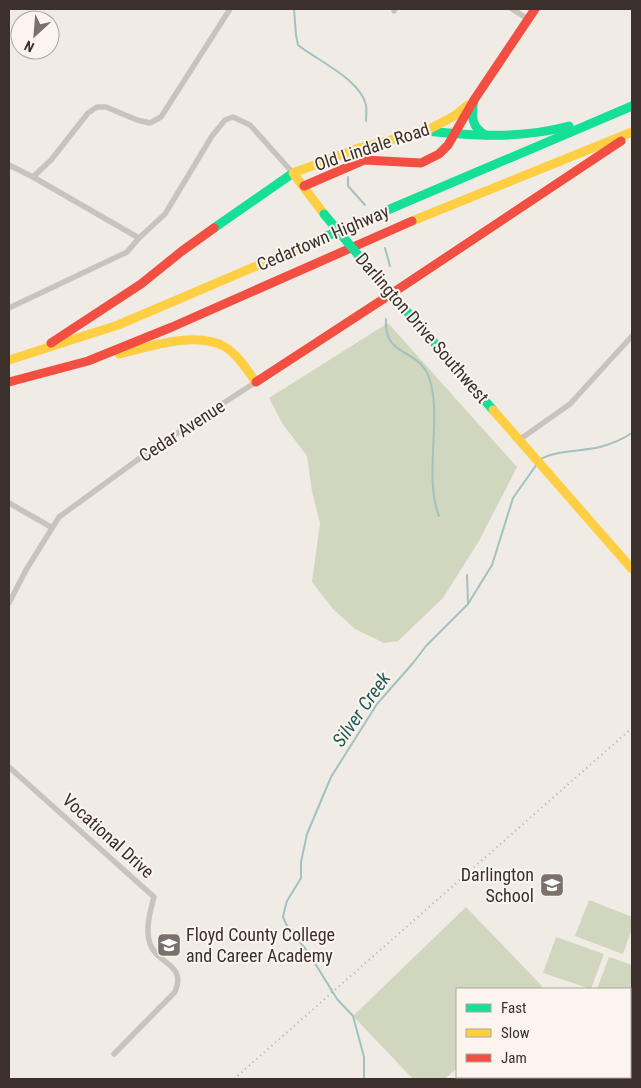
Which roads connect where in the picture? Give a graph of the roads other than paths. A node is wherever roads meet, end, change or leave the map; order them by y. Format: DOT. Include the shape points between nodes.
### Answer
graph roads {
  1 [pos="230,9"];
  2 [pos="512,9"];
  3 [pos="535,9"];
  4 [pos="528,19"];
  5 [pos="474,100"];
  6 [pos="632,106"];
  7 [pos="590,123"];
  8 [pos="426,131"];
  9 [pos="632,133"];
  10 [pos="455,134"];
  11 [pos="487,136"];
  12 [pos="9,166"];
  13 [pos="293,173"];
  14 [pos="33,177"];
  15 [pos="304,186"];
  16 [pos="139,238"];
  17 [pos="391,294"];
  18 [pos="9,308"];
  19 [pos="632,336"];
  20 [pos="34,353"];
  21 [pos="9,360"];
  22 [pos="88,361"];
  23 [pos="9,382"];
  24 [pos="256,382"];
  25 [pos="522,443"];
  26 [pos="9,503"];
  27 [pos="51,527"];
  28 [pos="632,569"];
  29 [pos="9,603"];
  30 [pos="9,767"];
  31 [pos="114,1054"];
  1 -- 14 [label="street" via="160,117 150,123 106,107 97,107 88,113 51,160"];
  2 -- 4 [label="street"];
  3 -- 4 [label="main road, Old Lindale Road"];
  4 -- 5 [label="main road, Old Lindale Road"];
  5 -- 8 [label="main road, Old Lindale Road" via="454,116"];
  5 -- 10 [label="main road, Old Lindale Road"];
  5 -- 11 [label="main road" via="471,118 479,133"];
  6 -- 7 [label="main road, Cedartown Highway"];
  7 -- 11 [label="main road" via="525,136"];
  7 -- 20 [label="main road, Cedartown Highway" via="118,325"];
  8 -- 10 [label="main road"];
  8 -- 13 [label="main road, Old Lindale Road" via="359,148"];
  9 -- 17 [label="main road, Cedar Avenue"];
  9 -- 22 [label="main road, Cedartown Highway" via="464,199"];
  10 -- 11 [label="main road"];
  10 -- 15 [label="main road, Old Lindale Road" via="444,149 421,163 364,160"];
  12 -- 14 [label="street"];
  13 -- 15 [label="main road, Darlington Drive Southwest"];
  13 -- 16 [label="street, Darlington Drive Southwest" via="250,125 233,117 224,120 165,214"];
  13 -- 20 [label="main road, Old Lindale Road" via="141,284"];
  14 -- 16 [label="street"];
  15 -- 17 [label="main road, Darlington Drive Southwest, bridge"];
  16 -- 18 [label="street, Darlington Drive Southwest" via="127,252"];
  17 -- 24 [label="main road, Cedar Avenue"];
  17 -- 25 [label="main road, Darlington Drive Southwest"];
  19 -- 25 [label="street" via="570,404"];
  20 -- 21 [label="main road, Cedartown Highway"];
  22 -- 23 [label="main road, Cedartown Highway"];
  22 -- 24 [label="main road" via="194,339 225,346"];
  24 -- 27 [label="street, Cedar Avenue" via="90,493 59,516"];
  25 -- 28 [label="main road, Darlington Drive Southwest"];
  26 -- 27 [label="street"];
  27 -- 29 [label="street, Cedar Avenue"];
  30 -- 31 [label="street, Vocational Drive" via="154,897 148,928 150,945 172,966 179,977 178,985 175,992"];
}
